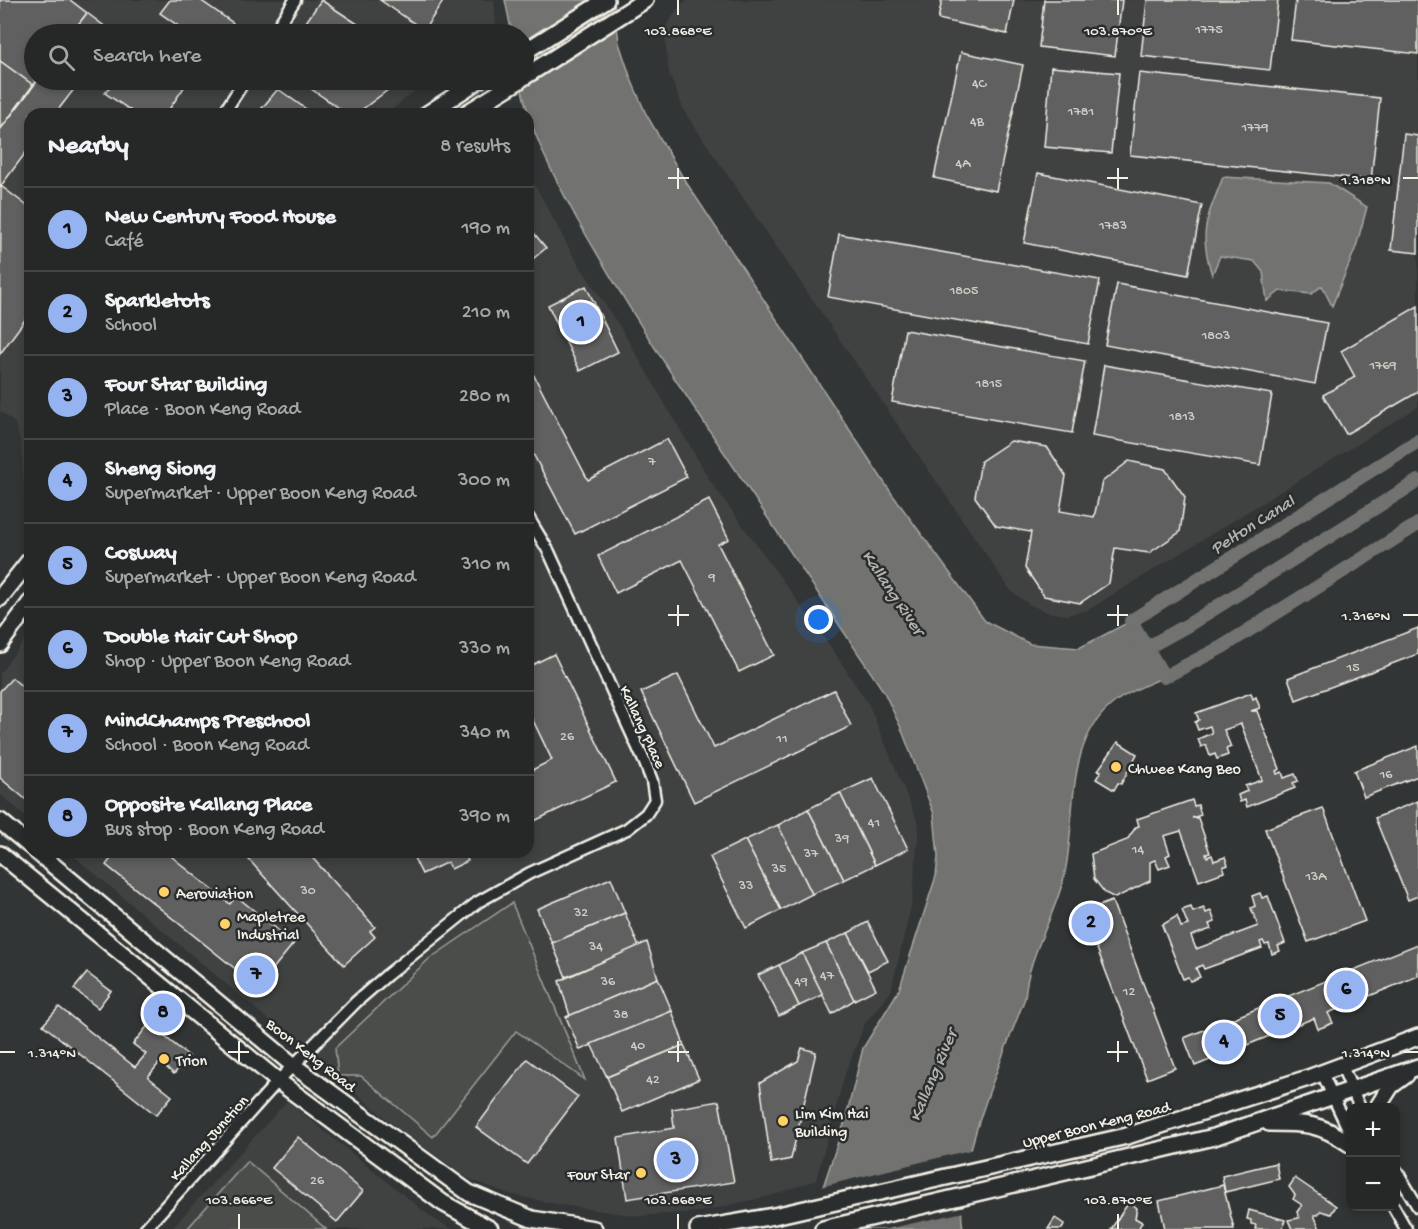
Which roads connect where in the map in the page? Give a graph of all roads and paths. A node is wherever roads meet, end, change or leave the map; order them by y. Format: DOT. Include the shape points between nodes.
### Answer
graph roads {
  1 [pos="296,0"];
  2 [pos="606,0"];
  3 [pos="645,0"];
  4 [pos="280,24"];
  5 [pos="534,46"];
  6 [pos="534,71"];
  7 [pos="239,90"];
  8 [pos="464,90"];
  9 [pos="504,90"];
  10 [pos="227,108"];
  11 [pos="436,108"];
  12 [pos="475,108"];
  13 [pos="534,527"];
  14 [pos="24,568"];
  15 [pos="0,598"];
  16 [pos="24,611"];
  17 [pos="0,644"];
  18 [pos="0,821"];
  19 [pos="24,841"];
  20 [pos="0,854"];
  21 [pos="44,858"];
  22 [pos="1418,1037"];
  23 [pos="294,1066"];
  24 [pos="1342,1066"];
  25 [pos="1416,1068"];
  26 [pos="1322,1073"];
  27 [pos="278,1081"];
  28 [pos="1350,1088"];
  29 [pos="1331,1095"];
  30 [pos="1358,1103"];
  31 [pos="1380,1103"];
  32 [pos="1260,1123"];
  33 [pos="1346,1125"];
  34 [pos="1346,1141"];
  35 [pos="1400,1178"];
  36 [pos="1418,1207"];
  37 [pos="1396,1211"];
  38 [pos="145,1229"];
  39 [pos="490,1229"];
  40 [pos="594,1229"];
  41 [pos="698,1229"];
  42 [pos="823,1229"];
  43 [pos="1406,1229"];
  1 -- 4 [label="street"];
  2 -- 5 [label="main road"];
  3 -- 6 [label="main road"];
  7 -- 10 [label="street"];
  8 -- 11 [label="main road"];
  9 -- 12 [label="main road"];
  13 -- 23 [label="street, Kallang Place" via="645,763 655,800 646,814 627,829 530,873 478,902 356,1002"];
  14 -- 15 [label="main road"];
  16 -- 17 [label="main road"];
  18 -- 19 [label="main road"];
  20 -- 27 [label="main road"];
  21 -- 23 [label="main road, Boon Keng Road"];
  22 -- 24 [label="main road, Upper Boon Keng Road"];
  23 -- 27 [label="street, Kallang Junction"];
  23 -- 40 [label="main road, Boon Keng Road" via="470,1193 532,1219"];
  24 -- 26 [label="main road, Upper Boon Keng Road"];
  24 -- 28 [label="street"];
  25 -- 28 [label="main road"];
  25 -- 31 [label="main road" via="1391,1086"];
  26 -- 29 [label="street"];
  26 -- 41 [label="main road, Upper Boon Keng Road" via="1127,1136 774,1216"];
  27 -- 38 [label="street, Kallang Junction"];
  27 -- 39 [label="main road" via="443,1203"];
  28 -- 29 [label="main road"];
  28 -- 30 [label="street"];
  29 -- 32 [label="main road"];
  29 -- 33 [label="street"];
  32 -- 34 [label="main road" via="1314,1124"];
  32 -- 42 [label="main road"];
  35 -- 36 [label="street"];
  37 -- 43 [label="street"];
}
